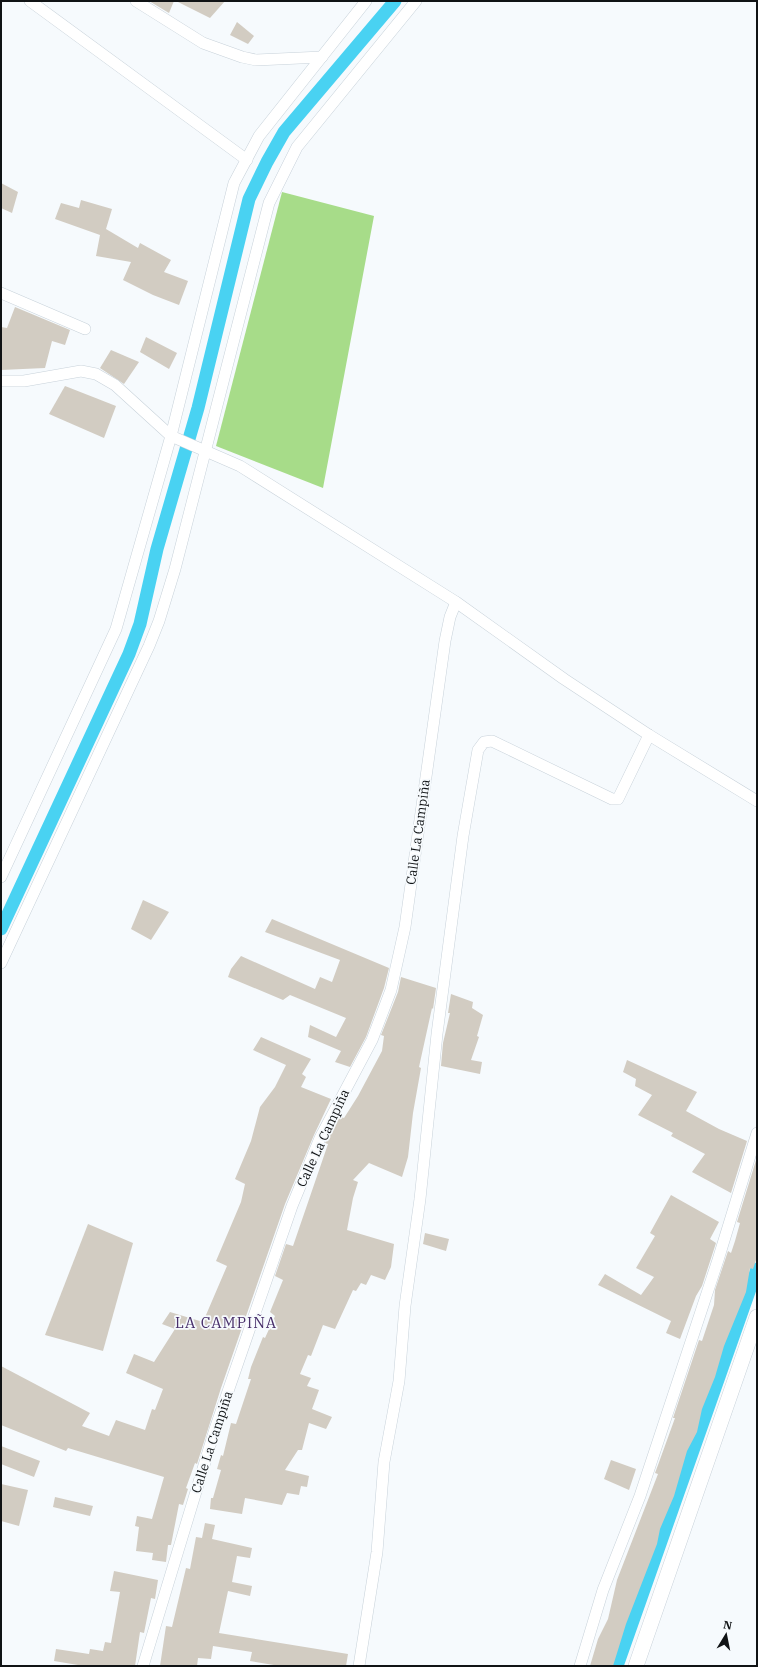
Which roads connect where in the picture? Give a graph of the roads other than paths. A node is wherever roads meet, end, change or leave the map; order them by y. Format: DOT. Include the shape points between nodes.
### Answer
graph roads {
  1 [pos="30,1"];
  2 [pos="136,1"];
  3 [pos="366,1"];
  4 [pos="416,1"];
  5 [pos="322,57"];
  6 [pos="247,160"];
  7 [pos="1,293"];
  8 [pos="85,329"];
  9 [pos="1,381"];
  10 [pos="171,436"];
  11 [pos="202,450"];
  12 [pos="456,602"];
  13 [pos="649,735"];
  14 [pos="757,801"];
  15 [pos="1,877"];
  16 [pos="1,963"];
  17 [pos="757,1133"];
  18 [pos="757,1317"];
  19 [pos="143,1666"];
  20 [pos="359,1666"];
  21 [pos="580,1666"];
  22 [pos="636,1666"];
  1 -- 6 [label="street"];
  2 -- 5 [label="street" via="202,43 242,57 256,60"];
  3 -- 5 [label="street"];
  4 -- 11 [label="street" via="297,147 282,175 269,204"];
  5 -- 6 [label="street" via="259,136"];
  6 -- 10 [label="street" via="234,184"];
  7 -- 8 [label="street"];
  9 -- 10 [label="street" via="24,381 89,371 115,385"];
  10 -- 11 [label="street"];
  10 -- 15 [label="street" via="116,629"];
  11 -- 12 [label="street" via="240,466"];
  11 -- 16 [label="street" via="175,569 152,640"];
  12 -- 13 [label="street" via="564,679"];
  12 -- 19 [label="street, Calle La Campiña" via="445,641 414,865 392,990 372,1040 320,1138 292,1206 217,1422"];
  13 -- 14 [label="street"];
  13 -- 20 [label="street" via="620,797 614,800 492,741 484,742 478,750 463,836 438,1026 420,1199 405,1306 399,1381 384,1462 377,1552"];
  17 -- 21 [label="street" via="640,1496 603,1590"];
  18 -- 22 [label="main road"];
}
